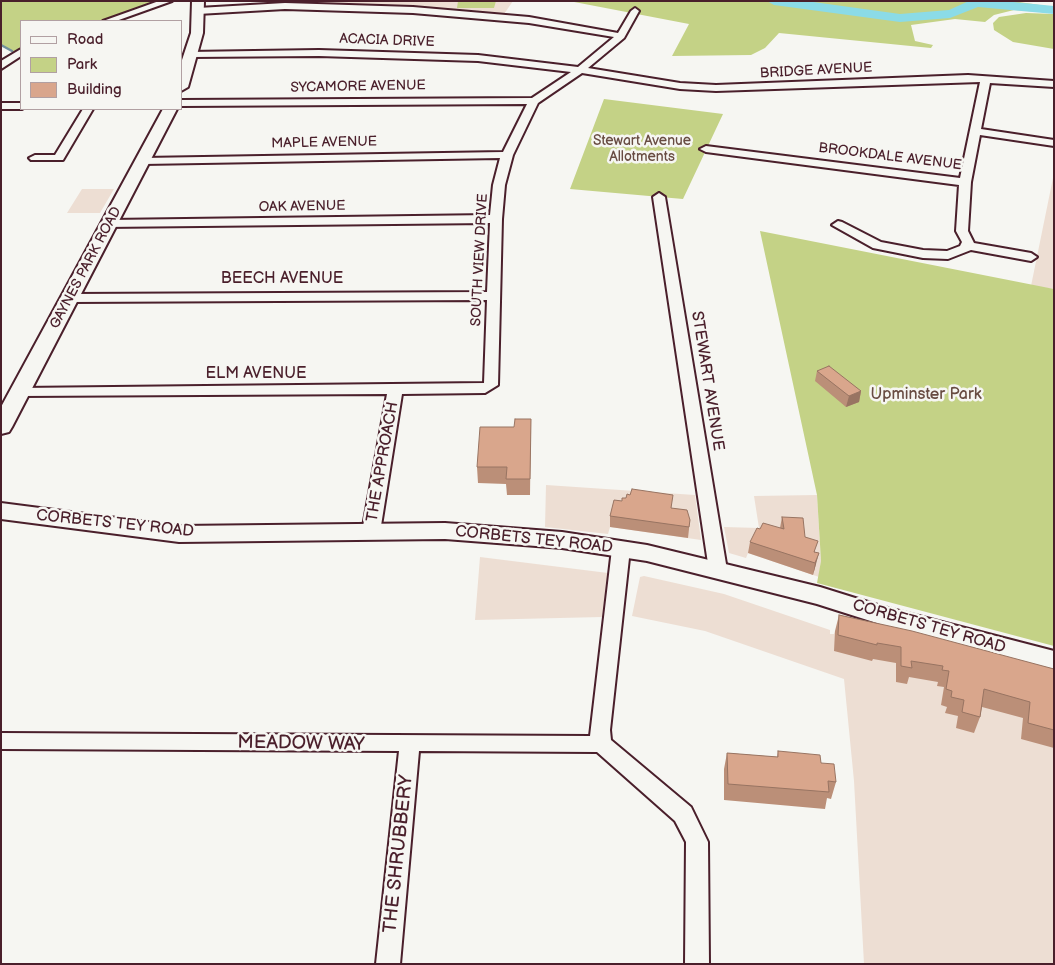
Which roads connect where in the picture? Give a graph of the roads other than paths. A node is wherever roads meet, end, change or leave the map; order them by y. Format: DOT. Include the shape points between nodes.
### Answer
graph roads {
  1 [pos="168,1"];
  2 [pos="198,6"];
  3 [pos="635,10"];
  4 [pos="111,20"];
  5 [pos="621,36"];
  6 [pos="20,53"];
  7 [pos="192,54"];
  8 [pos="1,66"];
  9 [pos="580,70"];
  10 [pos="986,78"];
  11 [pos="182,84"];
  12 [pos="1054,84"];
  13 [pos="534,101"];
  14 [pos="182,104"];
  15 [pos="1,106"];
  16 [pos="20,106"];
  17 [pos="87,110"];
  18 [pos="169,110"];
  19 [pos="975,131"];
  20 [pos="1054,143"];
  21 [pos="706,149"];
  22 [pos="507,155"];
  23 [pos="35,158"];
  24 [pos="142,161"];
  25 [pos="966,182"];
  26 [pos="658,197"];
  27 [pos="496,220"];
  28 [pos="109,224"];
  29 [pos="838,225"];
  30 [pos="968,246"];
  31 [pos="1031,257"];
  32 [pos="493,296"];
  33 [pos="71,298"];
  34 [pos="491,385"];
  35 [pos="395,391"];
  36 [pos="20,392"];
  37 [pos="1,427"];
  38 [pos="1,511"];
  39 [pos="371,532"];
  40 [pos="621,548"];
  41 [pos="718,570"];
  42 [pos="1054,661"];
  43 [pos="1,741"];
  44 [pos="410,744"];
  45 [pos="601,744"];
  46 [pos="388,964"];
  47 [pos="697,964"];
  1 -- 4 [label="street"];
  2 -- 5 [label="street" via="413,10 529,20"];
  2 -- 7 [label="street"];
  3 -- 5 [label="street, SOUTH VIEW DRIVE"];
  5 -- 9 [label="street, SOUTH VIEW DRIVE"];
  6 -- 8 [label="street"];
  7 -- 9 [label="street, ACACIA DRIVE" via="436,56"];
  7 -- 11 [label="street"];
  9 -- 10 [label="street, BRIDGE AVENUE" via="680,86 716,88"];
  9 -- 13 [label="street, SOUTH VIEW DRIVE"];
  10 -- 12 [label="street, BRIDGE AVENUE"];
  10 -- 19 [label="street, BROOKDALE AVENUE"];
  13 -- 14 [label="street, SYCAMORE AVENUE"];
  13 -- 22 [label="street, SOUTH VIEW DRIVE"];
  15 -- 16 [label="street"];
  17 -- 23 [label="street" via="59,158"];
  18 -- 24 [label="street, GAYNES PARK ROAD"];
  19 -- 20 [label="street"];
  19 -- 25 [label="street, BROOKDALE AVENUE"];
  21 -- 25 [label="street, BROOKDALE AVENUE"];
  22 -- 24 [label="street, MAPLE AVENUE"];
  22 -- 27 [label="street, SOUTH VIEW DRIVE" via="499,185"];
  24 -- 28 [label="street, GAYNES PARK ROAD"];
  25 -- 30 [label="street" via="962,231"];
  26 -- 41 [label="street, STEWART AVENUE"];
  27 -- 28 [label="street, OAK AVENUE"];
  27 -- 32 [label="street, SOUTH VIEW DRIVE"];
  28 -- 33 [label="street, GAYNES PARK ROAD"];
  29 -- 30 [label="street" via="877,245 923,254 948,255"];
  30 -- 31 [label="street"];
  32 -- 33 [label="street, BEECH AVENUE"];
  32 -- 34 [label="street, SOUTH VIEW DRIVE"];
  33 -- 36 [label="street, GAYNES PARK ROAD"];
  34 -- 35 [label="street, ELM AVENUE" via="477,390"];
  35 -- 36 [label="street, ELM AVENUE"];
  35 -- 39 [label="street, THE APPROACH"];
  36 -- 37 [label="street, GAYNES PARK ROAD"];
  38 -- 39 [label="street, CORBETS TEY ROAD" via="179,534"];
  39 -- 40 [label="street, CORBETS TEY ROAD" via="445,531 555,539"];
  40 -- 41 [label="street, CORBETS TEY ROAD"];
  40 -- 45 [label="street"];
  41 -- 42 [label="street, CORBETS TEY ROAD"];
  43 -- 44 [label="street, MEADOW WAY"];
  44 -- 45 [label="street, MEADOW WAY"];
  44 -- 46 [label="street, THE SHRUBBERY"];
  45 -- 47 [label="street" via="682,814 697,842"];
}
